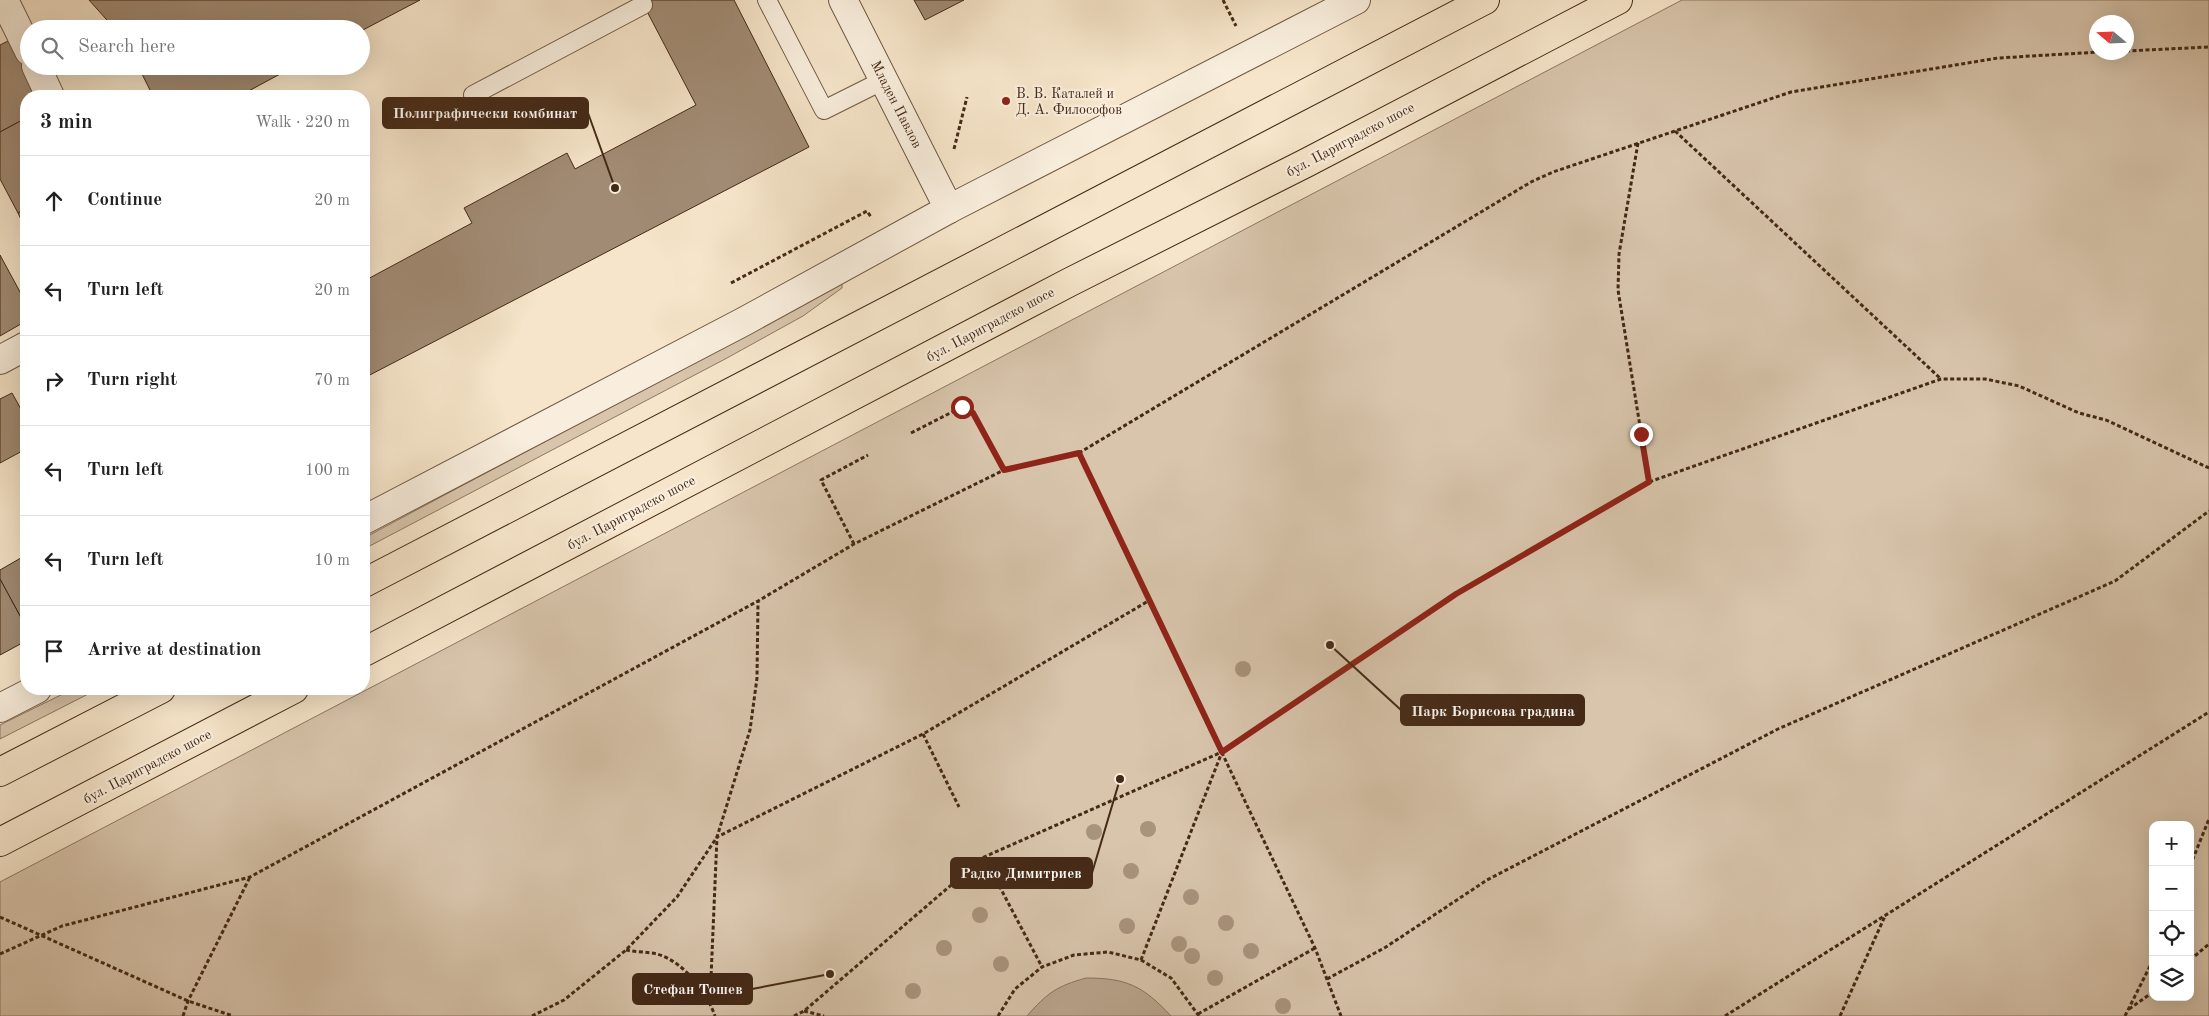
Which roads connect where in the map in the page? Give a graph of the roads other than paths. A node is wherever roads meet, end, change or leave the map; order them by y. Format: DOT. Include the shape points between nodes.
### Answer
graph roads {
  1 [pos="767,0"];
  2 [pos="843,0"];
  3 [pos="1485,0"];
  4 [pos="1618,0"];
  5 [pos="3,2"];
  6 [pos="1343,3"];
  7 [pos="643,5"];
  8 [pos="20,34"];
  9 [pos="40,75"];
  10 [pos="884,80"];
  11 [pos="47,90"];
  12 [pos="473,95"];
  13 [pos="949,209"];
  14 [pos="20,349"];
  15 [pos="0,360"];
  16 [pos="370,517"];
  17 [pos="370,580"];
  18 [pos="370,649"];
  19 [pos="25,695"];
  20 [pos="149,695"];
  21 [pos="282,695"];
  22 [pos="0,708"];
  23 [pos="0,772"];
  24 [pos="0,842"];
  1 -- 10 [label="lane" via="824,110"];
  2 -- 10 [label="street, Младен Павлов"];
  3 -- 17 [label="highway"];
  4 -- 18 [label="highway, бул. Цариградско шосе" via="1070,282"];
  5 -- 8 [label="street"];
  6 -- 13 [label="street"];
  7 -- 12 [label="lane"];
  9 -- 11 [label="street"];
  10 -- 13 [label="street, Младен Павлов"];
  13 -- 16 [label="street" via="743,322"];
  14 -- 15 [label="street"];
  19 -- 22 [label="street"];
  20 -- 23 [label="highway"];
  21 -- 24 [label="highway, бул. Цариградско шосе"];
}
